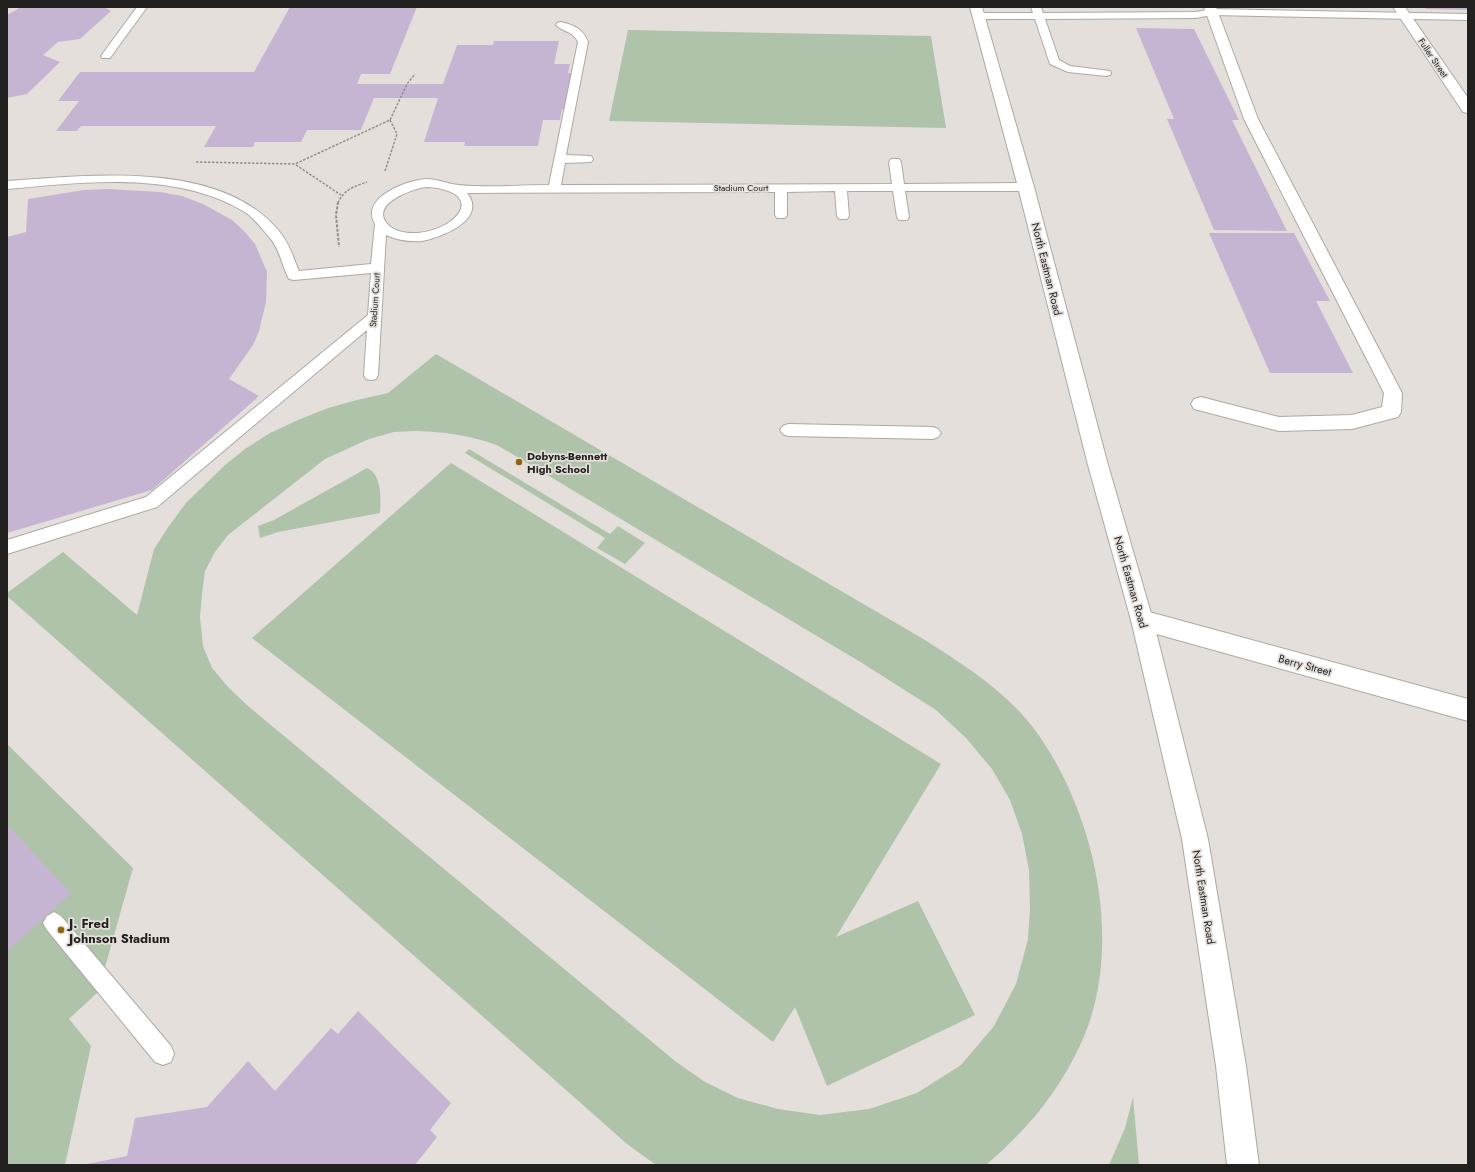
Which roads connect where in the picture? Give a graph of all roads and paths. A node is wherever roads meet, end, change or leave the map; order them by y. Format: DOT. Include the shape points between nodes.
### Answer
graph roads {
  1 [pos="142,7"];
  2 [pos="1211,10"];
  3 [pos="1038,11"];
  4 [pos="1111,11"];
  5 [pos="1172,11"];
  6 [pos="977,12"];
  7 [pos="1402,12"];
  8 [pos="1468,17"];
  9 [pos="561,25"];
  10 [pos="106,56"];
  11 [pos="1106,73"];
  12 [pos="415,74"];
  13 [pos="1468,109"];
  14 [pos="390,120"];
  15 [pos="560,159"];
  16 [pos="587,159"];
  17 [pos="194,162"];
  18 [pos="895,162"];
  19 [pos="295,164"];
  20 [pos="385,171"];
  21 [pos="7,185"];
  22 [pos="899,187"];
  23 [pos="1026,187"];
  24 [pos="780,188"];
  25 [pos="841,188"];
  26 [pos="456,189"];
  27 [pos="554,189"];
  28 [pos="341,196"];
  29 [pos="782,215"];
  30 [pos="843,216"];
  31 [pos="903,217"];
  32 [pos="380,225"];
  33 [pos="378,268"];
  34 [pos="374,317"];
  35 [pos="371,375"];
  36 [pos="1201,404"];
  37 [pos="788,430"];
  38 [pos="933,433"];
  39 [pos="7,547"];
  40 [pos="1142,620"];
  41 [pos="1468,710"];
  42 [pos="54,923"];
  43 [pos="163,1054"];
  44 [pos="1243,1165"];
  1 -- 10 [label="lane"];
  2 -- 5 [label="lane" via="1196,15"];
  2 -- 7 [label="lane"];
  2 -- 36 [label="street" via="1251,119 1393,393 1391,412 1352,422 1279,424"];
  3 -- 4 [label="lane"];
  3 -- 6 [label="lane"];
  3 -- 11 [label="lane" via="1054,62 1068,69"];
  4 -- 5 [label="lane"];
  6 -- 23 [label="street, North Eastman Road"];
  7 -- 8 [label="lane"];
  7 -- 13 [label="street, Fuller Street"];
  9 -- 15 [label="lane" via="576,31 583,42"];
  12 -- 14 [label="path" via="407,84"];
  14 -- 19 [label="path"];
  14 -- 20 [label="path" via="396,134"];
  15 -- 16 [label="lane"];
  15 -- 27 [label="lane"];
  17 -- 19 [label="path"];
  18 -- 22 [label="lane"];
  19 -- 28 [label="path"];
  21 -- 33 [label="lane" via="132,178 187,184 229,198 263,220 284,246 294,276"];
  22 -- 23 [label="lane, Stadium Court"];
  22 -- 25 [label="lane, Stadium Court"];
  22 -- 31 [label="lane"];
  23 -- 40 [label="street, North Eastman Road" via="1090,435"];
  24 -- 25 [label="lane, Stadium Court"];
  24 -- 27 [label="lane, Stadium Court"];
  24 -- 29 [label="lane"];
  25 -- 30 [label="lane"];
  26 -- 27 [label="lane, Stadium Court"];
  26 -- 32 [label="lane, Stadium Court" via="448,185 425,183 396,192 385,200 379,209 377,216"];
  26 -- 32 [label="lane" via="466,200 467,209 453,226 439,233 414,237 400,236"];
  32 -- 33 [label="lane, Stadium Court"];
  33 -- 34 [label="lane, Stadium Court"];
  34 -- 35 [label="lane, Stadium Court"];
  34 -- 39 [label="lane" via="151,502"];
  37 -- 38 [label="lane"];
  40 -- 41 [label="street, Berry Street"];
  40 -- 44 [label="street, North Eastman Road" via="1195,839 1231,1066"];
  42 -- 43 [label="lane"];
}
